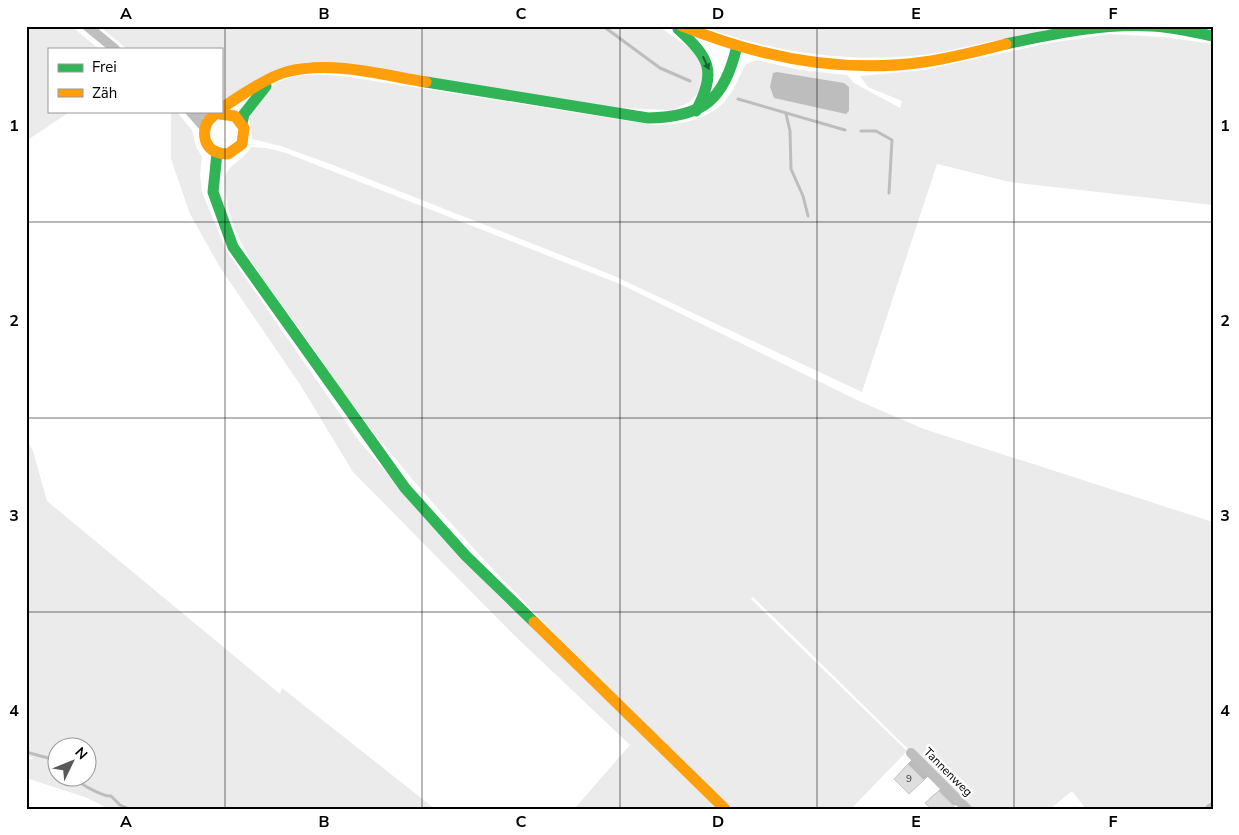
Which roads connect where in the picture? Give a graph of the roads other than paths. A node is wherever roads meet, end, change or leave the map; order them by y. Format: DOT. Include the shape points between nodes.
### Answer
graph roads {
  1 [pos="87,26"];
  2 [pos="675,26"];
  3 [pos="682,26"];
  4 [pos="1213,36"];
  5 [pos="737,46"];
  6 [pos="114,48"];
  7 [pos="276,76"];
  8 [pos="191,112"];
  9 [pos="203,112"];
  10 [pos="695,113"];
  11 [pos="217,116"];
  12 [pos="242,123"];
  13 [pos="205,128"];
  14 [pos="217,153"];
  15 [pos="911,753"];
  16 [pos="724,809"];
  17 [pos="966,809"];
  1 -- 6 [label="street"];
  2 -- 10 [label="street, one-way" via="694,44 710,70 710,86"];
  3 -- 5 [label="street"];
  4 -- 5 [label="street" via="1163,27 1108,28 1051,35 923,62 859,66 800,62"];
  5 -- 10 [label="street" via="722,91"];
  7 -- 10 [label="street" via="308,69 350,70 648,118 670,119"];
  7 -- 11 [label="street" via="250,90"];
  7 -- 12 [label="street" via="257,94"];
  8 -- 13 [label="street"];
  9 -- 11 [label="street"];
  11 -- 12 [label="street" via="232,115"];
  11 -- 13 [label="street"];
  12 -- 14 [label="street" via="245,134 239,149 228,154"];
  13 -- 14 [label="street" via="208,145"];
  14 -- 16 [label="street" via="213,192 232,247 404,488 466,556"];
  15 -- 17 [label="street, Tannenweg"];
}
